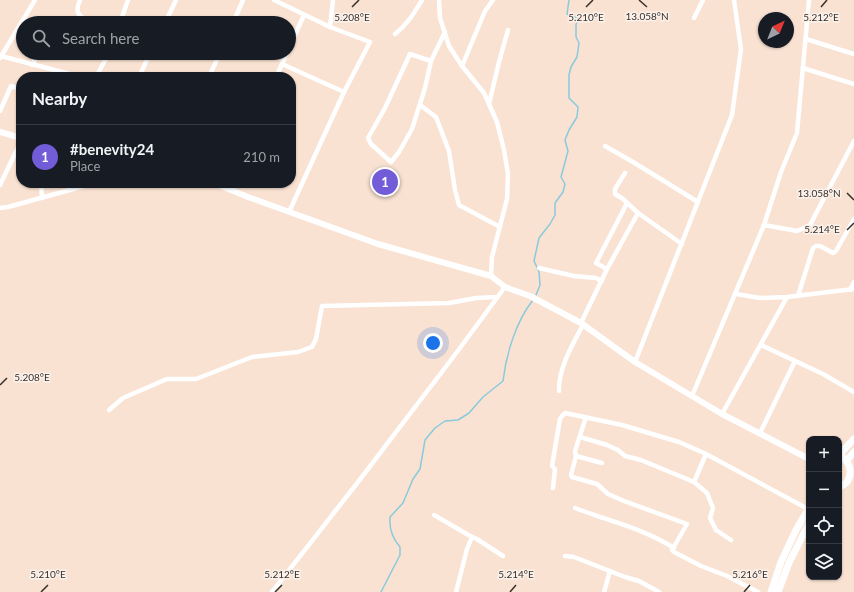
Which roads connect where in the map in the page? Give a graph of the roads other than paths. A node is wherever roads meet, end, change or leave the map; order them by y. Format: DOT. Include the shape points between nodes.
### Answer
graph roads {
  1 [pos="35,0"];
  2 [pos="80,0"];
  3 [pos="128,0"];
  4 [pos="176,0"];
  5 [pos="243,0"];
  6 [pos="334,0"];
  7 [pos="422,0"];
  8 [pos="439,0"];
  9 [pos="493,0"];
  10 [pos="702,0"];
  11 [pos="734,0"];
  12 [pos="809,0"];
  13 [pos="276,1"];
  14 [pos="304,15"];
  15 [pos="25,16"];
  16 [pos="80,16"];
  17 [pos="122,16"];
  18 [pos="168,16"];
  19 [pos="236,16"];
  20 [pos="694,18"];
  21 [pos="330,27"];
  22 [pos="508,30"];
  23 [pos="16,32"];
  24 [pos="444,32"];
  25 [pos="296,33"];
  26 [pos="395,34"];
  27 [pos="806,39"];
  28 [pos="854,54"];
  29 [pos="1,57"];
  30 [pos="35,60"];
  31 [pos="105,60"];
  32 [pos="147,60"];
  33 [pos="217,60"];
  34 [pos="284,60"];
  35 [pos="431,61"];
  36 [pos="282,64"];
  37 [pos="32,65"];
  38 [pos="462,66"];
  39 [pos="803,68"];
  40 [pos="61,72"];
  41 [pos="99,72"];
  42 [pos="143,72"];
  43 [pos="211,72"];
  44 [pos="278,72"];
  45 [pos="854,84"];
  46 [pos="16,88"];
  47 [pos="344,92"];
  48 [pos="489,104"];
  49 [pos="420,105"];
  50 [pos="0,110"];
  51 [pos="0,132"];
  52 [pos="16,137"];
  53 [pos="854,140"];
  54 [pos="605,146"];
  55 [pos="16,151"];
  56 [pos="625,173"];
  57 [pos="0,184"];
  58 [pos="41,188"];
  59 [pos="77,188"];
  60 [pos="233,188"];
  61 [pos="70,190"];
  62 [pos="42,198"];
  63 [pos="698,202"];
  64 [pos="627,203"];
  65 [pos="0,208"];
  66 [pos="289,212"];
  67 [pos="638,213"];
  68 [pos="854,219"];
  69 [pos="764,225"];
  70 [pos="500,227"];
  71 [pos="682,244"];
  72 [pos="539,268"];
  73 [pos="607,269"];
  74 [pos="491,276"];
  75 [pos="602,282"];
  76 [pos="854,282"];
  77 [pos="504,287"];
  78 [pos="852,290"];
  79 [pos="736,294"];
  80 [pos="798,296"];
  81 [pos="497,297"];
  82 [pos="787,297"];
  83 [pos="582,324"];
  84 [pos="761,345"];
  85 [pos="795,361"];
  86 [pos="635,362"];
  87 [pos="559,391"];
  88 [pos="854,392"];
  89 [pos="692,396"];
  90 [pos="109,410"];
  91 [pos="722,414"];
  92 [pos="586,417"];
  93 [pos="760,433"];
  94 [pos="580,437"];
  95 [pos="854,439"];
  96 [pos="842,452"];
  97 [pos="854,452"];
  98 [pos="706,454"];
  99 [pos="576,456"];
  100 [pos="806,457"];
  101 [pos="842,457"];
  102 [pos="847,460"];
  103 [pos="602,463"];
  104 [pos="852,478"];
  105 [pos="694,482"];
  106 [pos="842,486"];
  107 [pos="553,488"];
  108 [pos="575,508"];
  109 [pos="807,508"];
  110 [pos="806,514"];
  111 [pos="434,515"];
  112 [pos="806,529"];
  113 [pos="472,537"];
  114 [pos="731,540"];
  115 [pos="674,548"];
  116 [pos="503,556"];
  117 [pos="565,556"];
  118 [pos="610,571"];
  119 [pos="273,592"];
  120 [pos="456,592"];
  121 [pos="604,592"];
  122 [pos="659,592"];
  123 [pos="758,592"];
  124 [pos="771,592"];
  125 [pos="778,592"];
  1 -- 15 [label="street"];
  2 -- 16 [label="street" via="76,8"];
  3 -- 17 [label="street"];
  4 -- 18 [label="street"];
  5 -- 19 [label="street"];
  6 -- 21 [label="street"];
  7 -- 26 [label="street" via="411,18"];
  8 -- 24 [label="street"];
  9 -- 38 [label="street" via="485,11"];
  10 -- 20 [label="street"];
  11 -- 63 [label="street" via="741,48 735,101"];
  12 -- 27 [label="street"];
  13 -- 14 [label="street"];
  14 -- 21 [label="street"];
  14 -- 25 [label="street"];
  21 -- 47 [label="street" via="370,42"];
  22 -- 48 [label="street"];
  23 -- 29 [label="street"];
  24 -- 35 [label="street"];
  24 -- 38 [label="street" via="449,46"];
  27 -- 28 [label="street"];
  27 -- 39 [label="street"];
  29 -- 37 [label="street"];
  30 -- 37 [label="street"];
  31 -- 41 [label="street"];
  32 -- 42 [label="street"];
  33 -- 43 [label="street"];
  34 -- 36 [label="street"];
  35 -- 49 [label="street"];
  35 -- 49 [label="street" via="410,54 368,138 391,162 412,129"];
  36 -- 44 [label="street"];
  36 -- 47 [label="street"];
  37 -- 40 [label="street"];
  38 -- 48 [label="street" via="484,93"];
  39 -- 45 [label="street"];
  39 -- 69 [label="street" via="797,133"];
  46 -- 50 [label="street" via="11,86"];
  47 -- 66 [label="street"];
  48 -- 70 [label="street" via="497,122 508,174 507,199"];
  49 -- 70 [label="street" via="436,117 449,151 459,205"];
  51 -- 52 [label="street"];
  53 -- 69 [label="street" via="810,225 797,231"];
  54 -- 63 [label="street"];
  55 -- 57 [label="street"];
  56 -- 64 [label="street" via="615,192"];
  58 -- 62 [label="street"];
  59 -- 61 [label="street"];
  60 -- 66 [label="street"];
  61 -- 62 [label="street"];
  62 -- 65 [label="street"];
  63 -- 71 [label="street"];
  64 -- 67 [label="street"];
  64 -- 73 [label="street" via="596,264"];
  66 -- 74 [label="street" via="401,251"];
  67 -- 71 [label="street"];
  67 -- 73 [label="street"];
  68 -- 80 [label="street" via="833,254 820,246 814,248"];
  69 -- 79 [label="street"];
  70 -- 74 [label="street" via="492,257"];
  71 -- 86 [label="street"];
  72 -- 75 [label="street" via="596,278"];
  73 -- 75 [label="street"];
  74 -- 77 [label="street"];
  75 -- 83 [label="street"];
  76 -- 78 [label="street"];
  77 -- 81 [label="street"];
  77 -- 83 [label="street" via="530,296"];
  78 -- 80 [label="street"];
  79 -- 82 [label="street" via="760,298"];
  79 -- 89 [label="street"];
  80 -- 82 [label="street"];
  81 -- 90 [label="street" via="449,302 322,306 312,347 298,352 252,357 196,379 167,379 123,398"];
  81 -- 119 [label="street"];
  82 -- 84 [label="street"];
  83 -- 86 [label="street"];
  83 -- 87 [label="street" via="568,353"];
  84 -- 85 [label="street"];
  84 -- 91 [label="street"];
  85 -- 88 [label="street"];
  85 -- 93 [label="street"];
  86 -- 89 [label="street"];
  89 -- 91 [label="street"];
  91 -- 93 [label="street"];
  92 -- 94 [label="street"];
  92 -- 98 [label="street" via="679,442"];
  92 -- 107 [label="street" via="566,413 560,419 552,466 555,470"];
  93 -- 100 [label="street"];
  94 -- 99 [label="street" via="575,451"];
  94 -- 105 [label="street" via="607,445 625,456"];
  95 -- 96 [label="main road"];
  97 -- 102 [label="main road"];
  98 -- 105 [label="street"];
  98 -- 109 [label="street"];
  99 -- 103 [label="street"];
  99 -- 115 [label="street" via="572,477 597,484 608,494 687,524"];
  101 -- 102 [label="main road"];
  102 -- 104 [label="main road"];
  104 -- 106 [label="main road"];
  105 -- 114 [label="street" via="708,493 713,508 710,518 716,530"];
  108 -- 115 [label="street" via="630,527"];
  110 -- 124 [label="main road" via="781,562"];
  111 -- 113 [label="street"];
  112 -- 125 [label="main road"];
  113 -- 116 [label="street"];
  113 -- 120 [label="street"];
  115 -- 123 [label="street" via="674,552"];
  117 -- 118 [label="street"];
  118 -- 121 [label="street"];
  118 -- 122 [label="street" via="639,581"];
}
